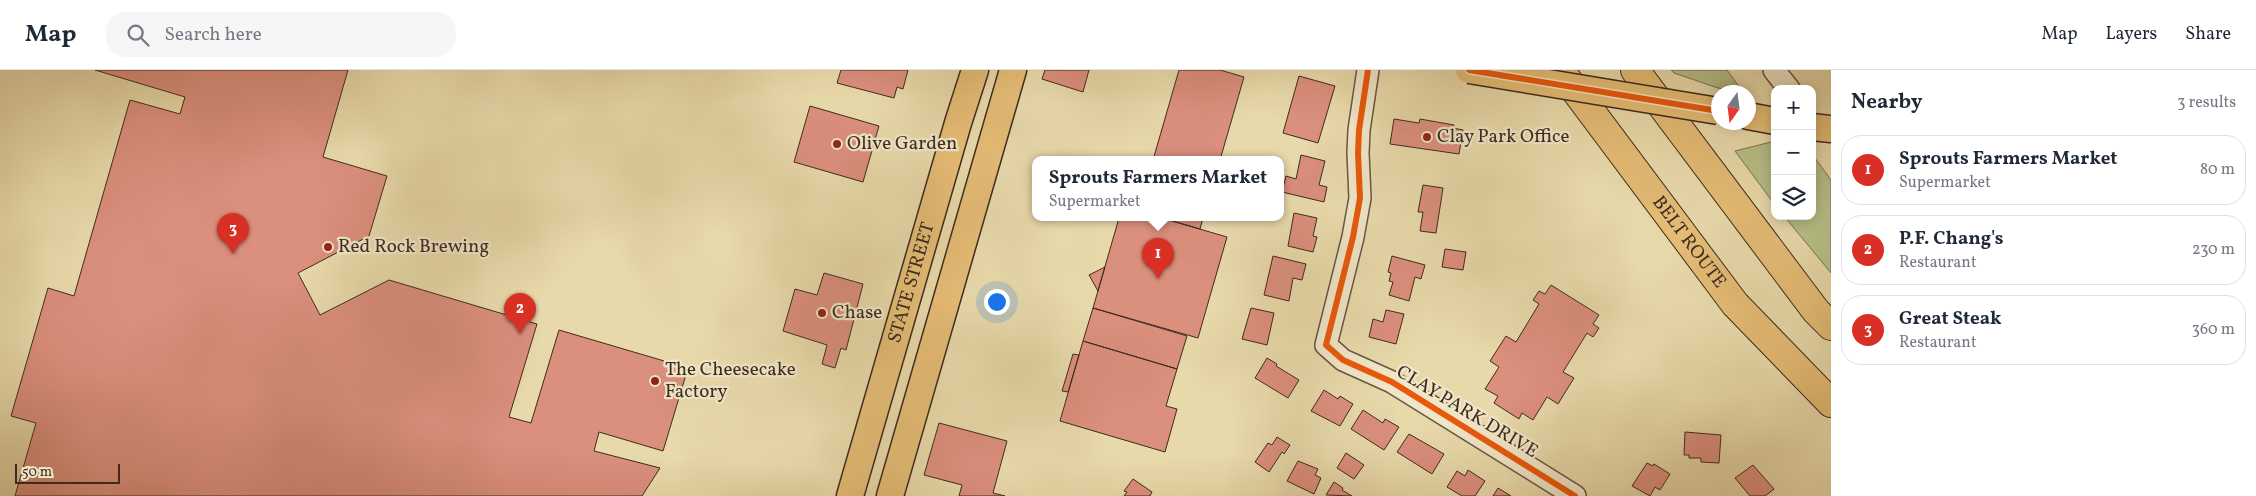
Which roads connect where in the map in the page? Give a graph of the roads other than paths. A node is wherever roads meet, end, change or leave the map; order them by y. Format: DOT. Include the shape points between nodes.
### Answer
graph roads {
  1 [pos="975,70"];
  2 [pos="1013,70"];
  3 [pos="1368,70"];
  4 [pos="1469,70"];
  5 [pos="1560,70"];
  6 [pos="1635,70"];
  7 [pos="1774,70"];
  8 [pos="1786,85"];
  9 [pos="1711,110"];
  10 [pos="1816,127"];
  11 [pos="1831,130"];
  12 [pos="1831,326"];
  13 [pos="1831,403"];
  14 [pos="850,496"];
  15 [pos="890,496"];
  16 [pos="1575,496"];
  1 -- 14 [label="main road, STATE STREET"];
  2 -- 15 [label="main road, STATE STREET"];
  3 -- 16 [label="street, CLAY PARK DRIVE" via="1358,153 1360,198 1326,345 1342,360 1392,382"];
  4 -- 9 [label="main road, bridge"];
  5 -- 13 [label="highway, BELT ROUTE" via="1735,304"];
  6 -- 12 [label="highway" via="1816,311"];
  7 -- 8 [label="street"];
  10 -- 11 [label="main road"];
}
